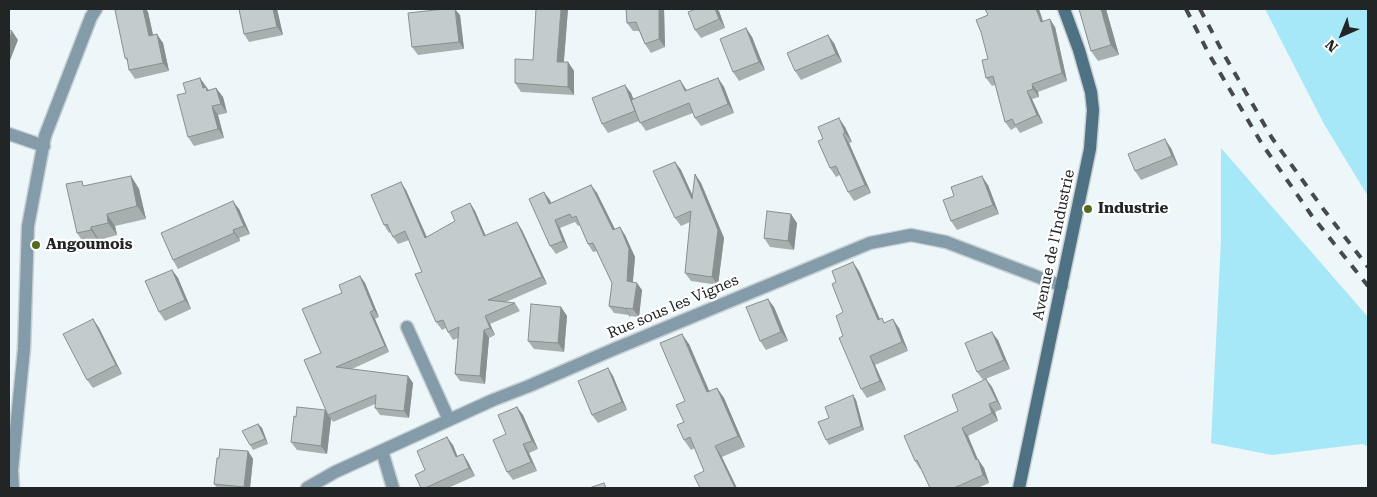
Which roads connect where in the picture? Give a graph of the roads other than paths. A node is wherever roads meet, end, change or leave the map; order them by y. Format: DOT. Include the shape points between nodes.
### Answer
graph roads {
  1 [pos="96,9"];
  2 [pos="1064,9"];
  3 [pos="9,134"];
  4 [pos="44,146"];
  5 [pos="1062,286"];
  6 [pos="407,327"];
  7 [pos="449,420"];
  8 [pos="382,450"];
  9 [pos="13,488"];
  10 [pos="307,488"];
  11 [pos="393,488"];
  12 [pos="1019,488"];
  1 -- 4 [label="street" via="45,136"];
  2 -- 5 [label="street, Avenue de l'Industrie" via="1079,50 1093,110 1090,149"];
  3 -- 4 [label="street"];
  4 -- 9 [label="street" via="28,226 24,349"];
  5 -- 7 [label="street, Rue sous les Vignes" via="946,242 911,235 870,243"];
  5 -- 12 [label="street, Avenue de l'Industrie"];
  6 -- 7 [label="street"];
  7 -- 8 [label="street, Rue sous les Vignes"];
  8 -- 10 [label="street, Rue sous les Vignes"];
  8 -- 11 [label="street"];
}
